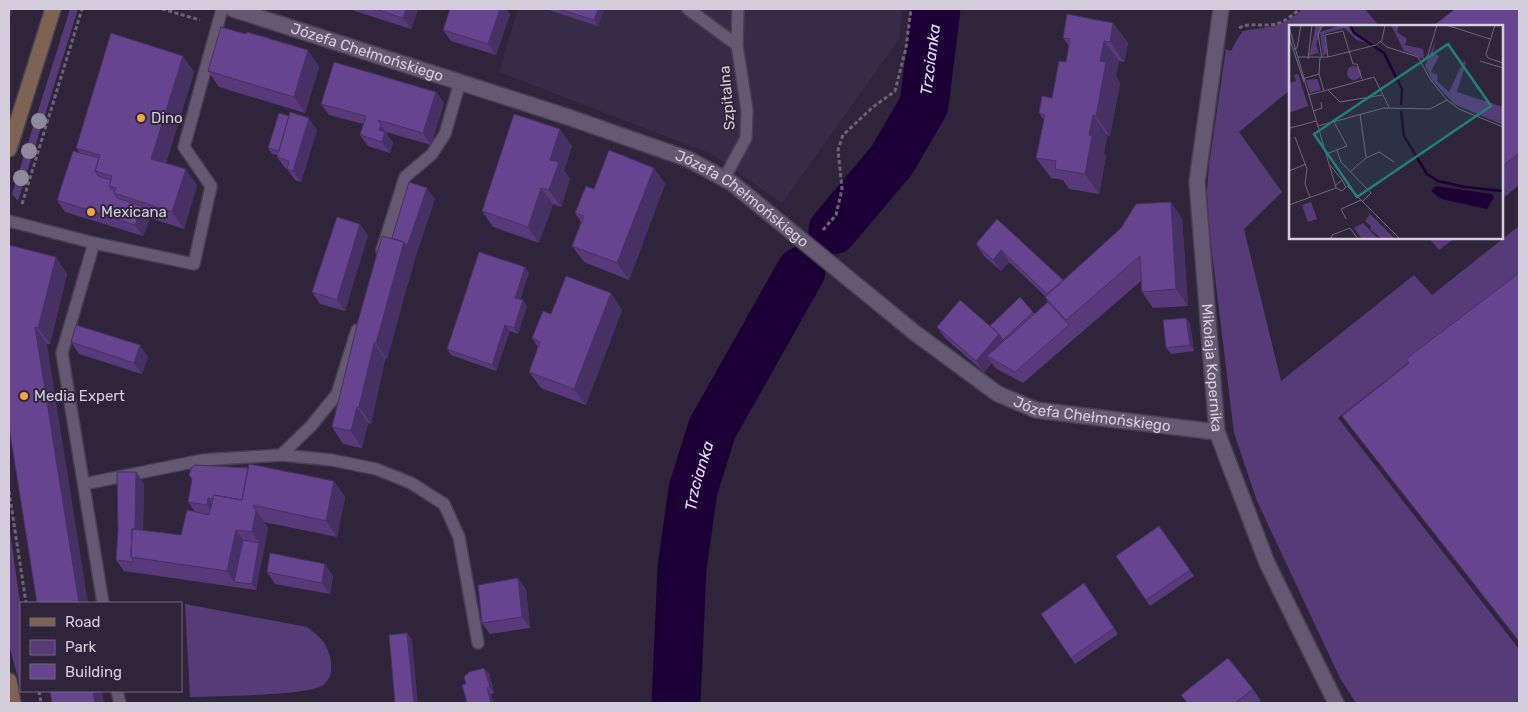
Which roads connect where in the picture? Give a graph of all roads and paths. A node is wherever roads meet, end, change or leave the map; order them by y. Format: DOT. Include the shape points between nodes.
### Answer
graph roads {
  1 [pos="53,9"];
  2 [pos="82,9"];
  3 [pos="162,9"];
  4 [pos="222,9"];
  5 [pos="233,9"];
  6 [pos="690,9"];
  7 [pos="738,9"];
  8 [pos="911,9"];
  9 [pos="1221,9"];
  10 [pos="1300,9"];
  11 [pos="218,26"];
  12 [pos="1239,28"];
  13 [pos="737,45"];
  14 [pos="460,82"];
  15 [pos="9,149"];
  16 [pos="724,179"];
  17 [pos="13,222"];
  18 [pos="94,243"];
  19 [pos="810,247"];
  20 [pos="378,262"];
  21 [pos="360,318"];
  22 [pos="1217,432"];
  23 [pos="281,455"];
  24 [pos="84,484"];
  25 [pos="9,491"];
  26 [pos="26,602"];
  27 [pos="103,602"];
  28 [pos="478,643"];
  29 [pos="9,681"];
  30 [pos="13,703"];
  31 [pos="1336,703"];
  1 -- 15 [label="main road"];
  2 -- 17 [label="path"];
  3 -- 11 [label="path"];
  4 -- 11 [label="lane"];
  5 -- 14 [label="street, Józefa Chełmońskiego"];
  6 -- 13 [label="lane"];
  7 -- 13 [label="lane, Szpitalna"];
  8 -- 19 [label="path" via="906,48 895,91 843,135 838,150 842,189 836,215"];
  9 -- 22 [label="street, Mikołaja Kopernika" via="1196,182"];
  10 -- 12 [label="path" via="1275,24"];
  11 -- 18 [label="lane" via="184,147 211,186 194,264"];
  13 -- 16 [label="lane, Szpitalna" via="747,110 746,138"];
  14 -- 16 [label="street, Józefa Chełmońskiego" via="678,156"];
  14 -- 20 [label="lane" via="445,134 432,154 405,177"];
  16 -- 19 [label="street, Józefa Chełmońskiego"];
  17 -- 18 [label="lane"];
  18 -- 24 [label="lane" via="62,353"];
  19 -- 22 [label="street, Józefa Chełmońskiego" via="915,333 998,394 1036,410"];
  21 -- 23 [label="lane" via="337,394 312,426"];
  22 -- 31 [label="street, Mikołaja Kopernika" via="1267,562"];
  23 -- 24 [label="lane" via="203,460"];
  23 -- 28 [label="lane" via="376,469 411,483 444,504 458,537"];
  24 -- 27 [label="lane"];
  25 -- 26 [label="path"];
  29 -- 30 [label="main road"];
}
